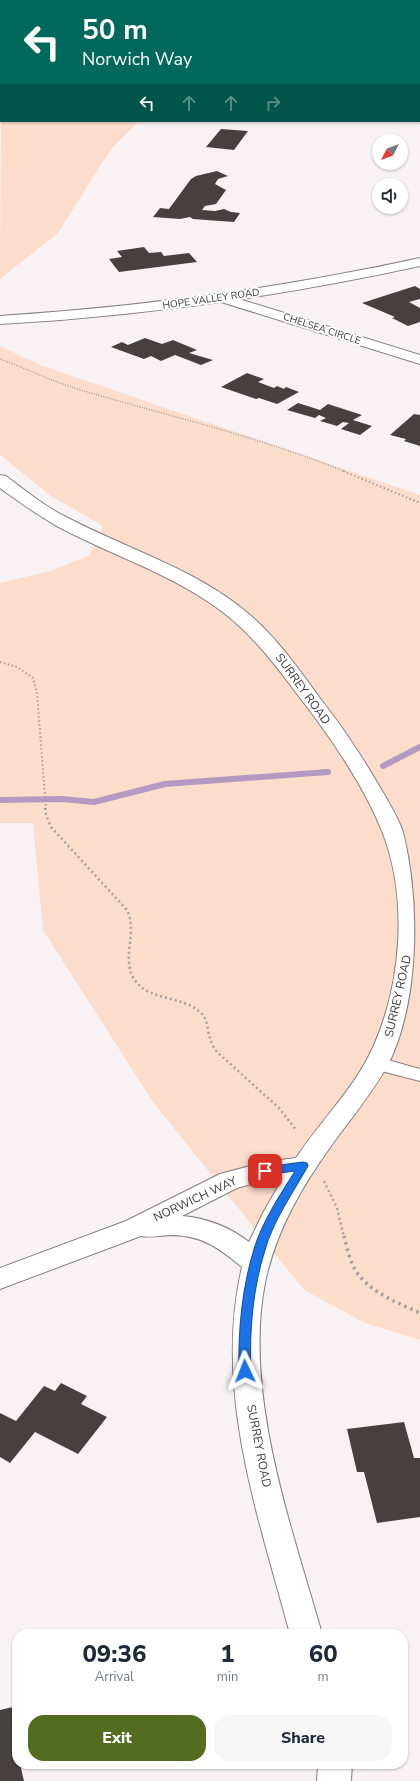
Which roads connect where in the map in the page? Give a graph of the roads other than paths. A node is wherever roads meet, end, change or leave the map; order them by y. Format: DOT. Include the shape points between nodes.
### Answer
graph roads {
  1 [pos="420,262"];
  2 [pos="223,298"];
  3 [pos="0,320"];
  4 [pos="420,360"];
  5 [pos="0,480"];
  6 [pos="377,1063"];
  7 [pos="420,1074"];
  8 [pos="313,1172"];
  9 [pos="135,1228"];
  10 [pos="256,1263"];
  11 [pos="0,1279"];
  12 [pos="305,1629"];
  1 -- 2 [label="street, HOPE VALLEY ROAD" via="334,280"];
  2 -- 3 [label="street, HOPE VALLEY ROAD"];
  2 -- 4 [label="street, CHELSEA CIRCLE"];
  5 -- 6 [label="street, SURREY ROAD" via="62,522 163,569 232,609 275,650 347,750 381,807 393,833 405,884 410,943 407,965 386,1045"];
  6 -- 7 [label="lane"];
  6 -- 8 [label="street, SURREY ROAD"];
  8 -- 9 [label="street, NORWICH WAY" via="265,1171 229,1180"];
  8 -- 10 [label="street, SURREY ROAD" via="279,1206 259,1248"];
  9 -- 10 [label="street, NORWICH WAY" via="170,1224 202,1228 226,1239"];
  9 -- 11 [label="street, NORWICH WAY"];
  10 -- 12 [label="street, SURREY ROAD" via="250,1288 244,1346 245,1371 259,1462"];
}
